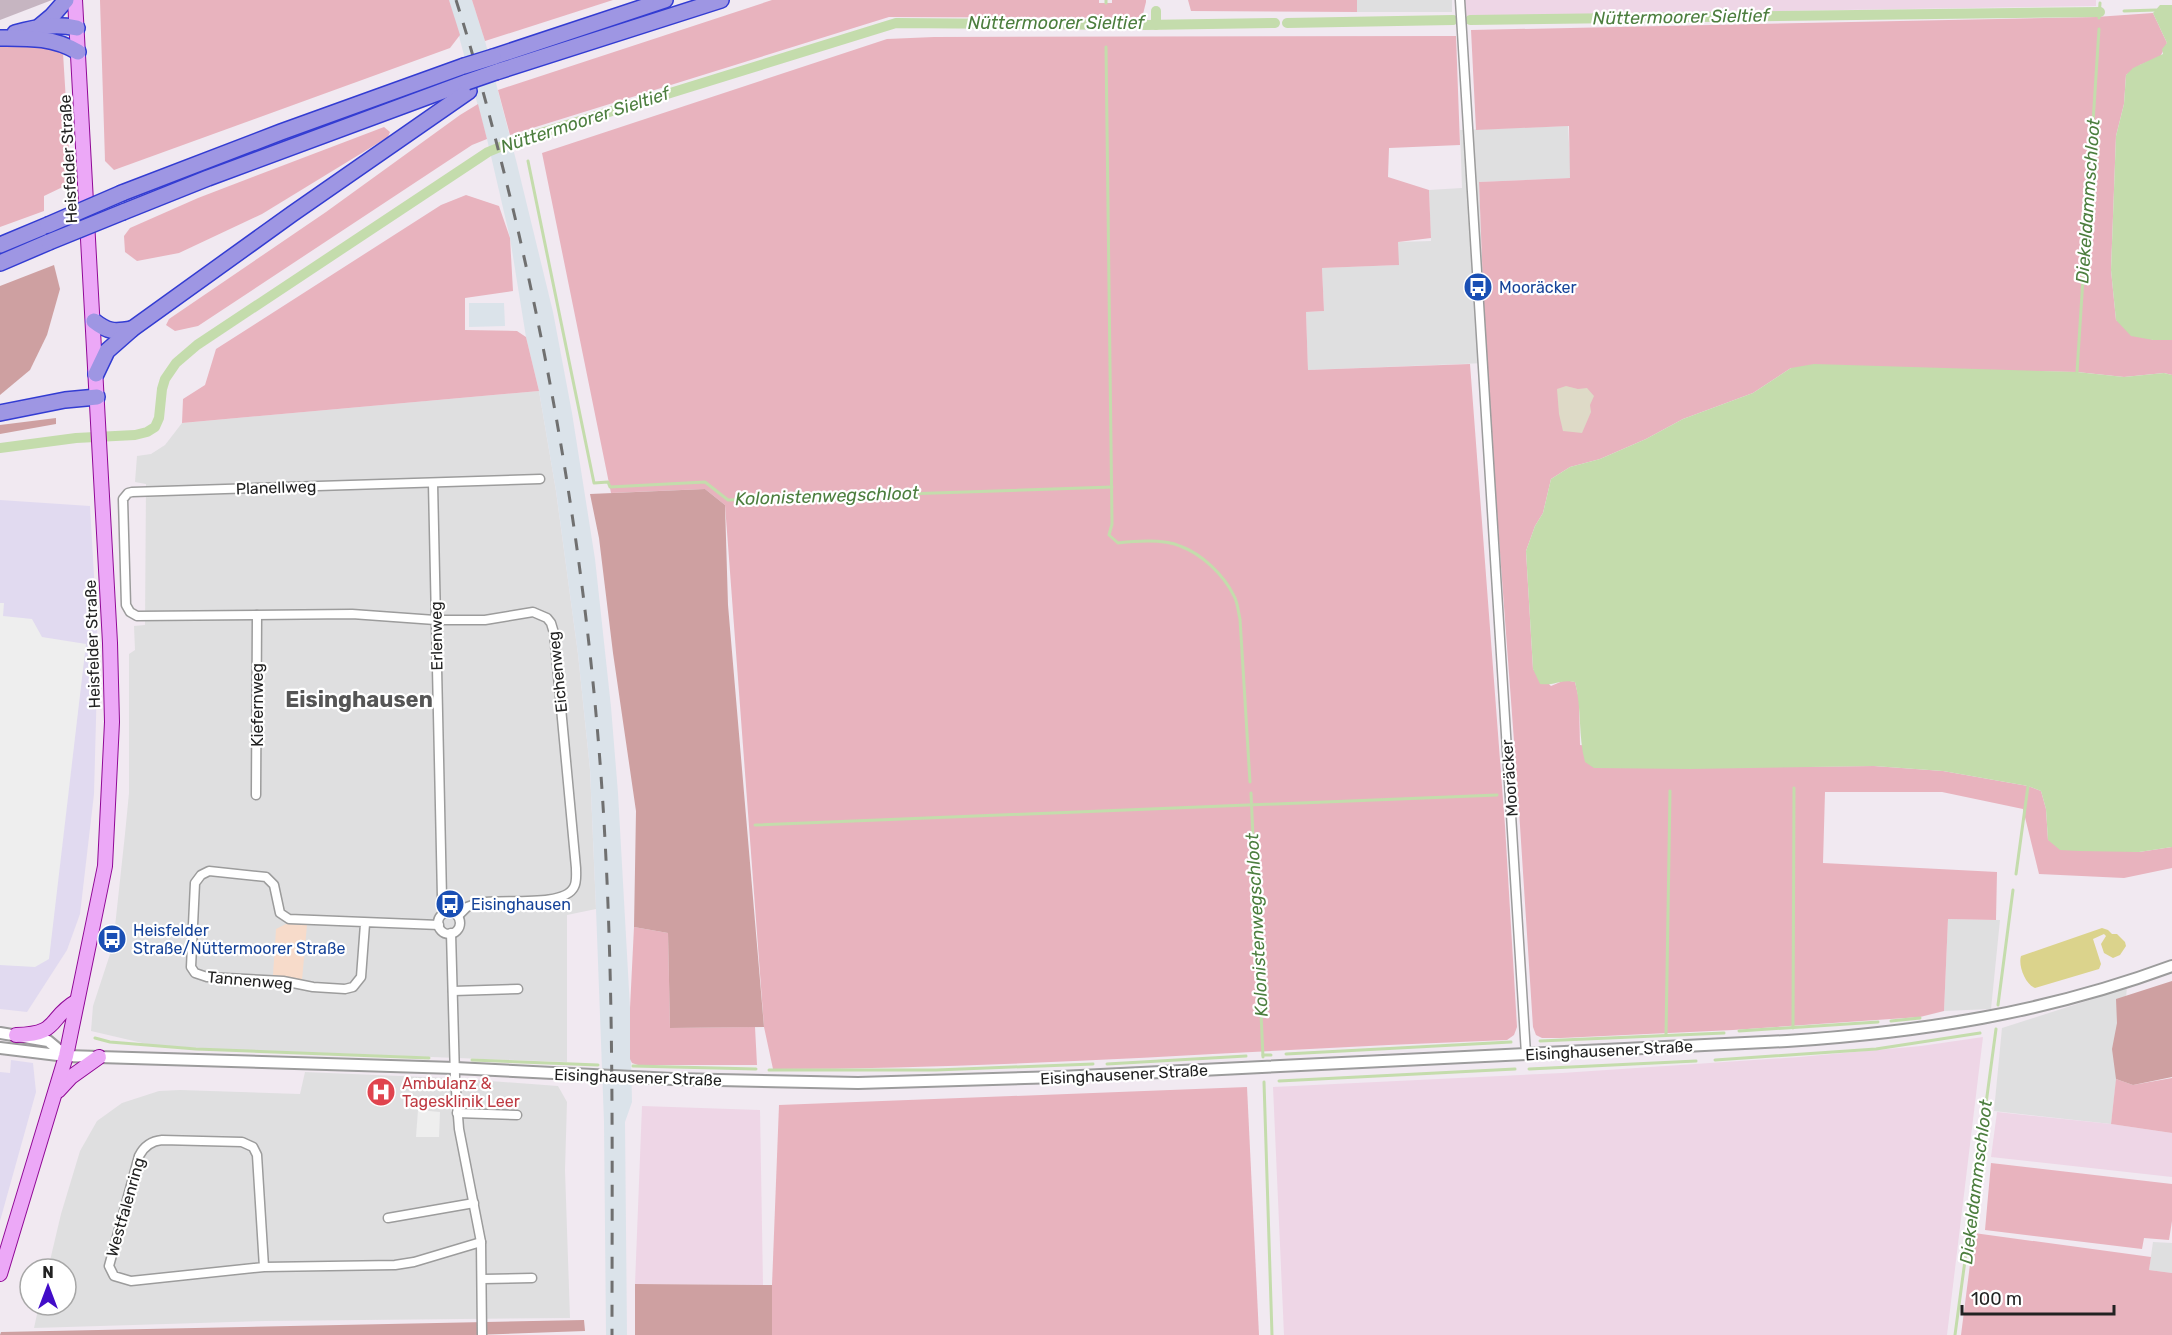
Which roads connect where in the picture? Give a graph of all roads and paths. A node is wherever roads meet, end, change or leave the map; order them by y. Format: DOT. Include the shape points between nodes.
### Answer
graph roads {
  1 [pos="66,0"];
  2 [pos="75,0"];
  3 [pos="665,0"];
  4 [pos="721,0"];
  5 [pos="1460,0"];
  6 [pos="40,26"];
  7 [pos="77,28"];
  8 [pos="0,38"];
  9 [pos="78,52"];
  10 [pos="494,64"];
  11 [pos="472,83"];
  12 [pos="22,236"];
  13 [pos="0,237"];
  14 [pos="0,245"];
  15 [pos="0,263"];
  16 [pos="94,321"];
  17 [pos="132,329"];
  18 [pos="96,374"];
  19 [pos="97,398"];
  20 [pos="0,413"];
  21 [pos="540,479"];
  22 [pos="433,483"];
  23 [pos="126,605"];
  24 [pos="257,615"];
  25 [pos="435,621"];
  26 [pos="256,795"];
  27 [pos="442,898"];
  28 [pos="458,916"];
  29 [pos="365,924"];
  30 [pos="439,926"];
  31 [pos="451,933"];
  32 [pos="2172,966"];
  33 [pos="518,989"];
  34 [pos="453,991"];
  35 [pos="77,1002"];
  36 [pos="0,1033"];
  37 [pos="16,1035"];
  38 [pos="0,1048"];
  39 [pos="1526,1054"];
  40 [pos="66,1056"];
  41 [pos="99,1057"];
  42 [pos="454,1068"];
  43 [pos="54,1095"];
  44 [pos="457,1113"];
  45 [pos="517,1115"];
  46 [pos="474,1203"];
  47 [pos="388,1218"];
  48 [pos="481,1242"];
  49 [pos="264,1267"];
  50 [pos="0,1274"];
  51 [pos="532,1278"];
  52 [pos="483,1279"];
  53 [pos="482,1335"];
  1 -- 6 [label="highway"];
  2 -- 7 [label="main road, Heisfelder Straße"];
  3 -- 10 [label="highway"];
  4 -- 10 [label="highway"];
  5 -- 39 [label="street, Mooräcker"];
  6 -- 7 [label="highway"];
  6 -- 8 [label="highway"];
  7 -- 9 [label="main road, Heisfelder Straße"];
  8 -- 9 [label="highway" via="52,40"];
  9 -- 16 [label="main road, Heisfelder Straße"];
  10 -- 11 [label="highway, bridge"];
  10 -- 12 [label="highway, bridge" via="464,66 281,132"];
  11 -- 15 [label="highway, bridge" via="208,178"];
  11 -- 17 [label="highway"];
  12 -- 13 [label="highway"];
  12 -- 14 [label="highway"];
  16 -- 17 [label="highway" via="106,330"];
  16 -- 18 [label="main road, Heisfelder Straße"];
  17 -- 18 [label="highway" via="107,351"];
  18 -- 19 [label="main road, Heisfelder Straße"];
  19 -- 20 [label="highway" via="65,399"];
  19 -- 35 [label="main road, Heisfelder Straße" via="112,722 105,866"];
  21 -- 22 [label="street, Planellweg"];
  22 -- 23 [label="street, Planellweg" via="128,493 122,502"];
  22 -- 25 [label="street, Erlenweg"];
  23 -- 24 [label="street, Eichenweg" via="137,616"];
  24 -- 25 [label="street, Eichenweg" via="352,614"];
  24 -- 26 [label="street, Kiefernweg"];
  25 -- 27 [label="street, Erlenweg"];
  25 -- 28 [label="street, Eichenweg" via="485,620 528,611 551,622 576,868 574,887 561,898 483,902 467,907"];
  28 -- 30 [label="street" via="445,913"];
  28 -- 31 [label="street" via="460,926"];
  29 -- 29 [label="street, Tannenweg" via="289,919 280,913 274,885 266,877 209,871 201,875 195,886 191,967 207,977 349,988 361,977"];
  29 -- 30 [label="street, Tannenweg"];
  30 -- 31 [label="street"];
  31 -- 34 [label="street"];
  32 -- 39 [label="street, Eisinghausener Straße" via="2077,997 1935,1027 1787,1041"];
  33 -- 34 [label="street"];
  34 -- 42 [label="street"];
  35 -- 37 [label="main road" via="65,1008 46,1030"];
  35 -- 40 [label="main road, Heisfelder Straße"];
  36 -- 37 [label="street"];
  37 -- 40 [label="street" via="48,1041"];
  38 -- 40 [label="street, Eisinghausener Straße"];
  39 -- 42 [label="street, Eisinghausener Straße" via="858,1083 612,1077"];
  40 -- 41 [label="street, Eisinghausener Straße"];
  40 -- 43 [label="main road, Heisfelder Straße"];
  41 -- 42 [label="street, Eisinghausener Straße"];
  41 -- 43 [label="main road"];
  42 -- 44 [label="street"];
  43 -- 50 [label="main road, Heisfelder Straße"];
  44 -- 45 [label="street"];
  44 -- 46 [label="street"];
  46 -- 47 [label="street"];
  46 -- 48 [label="street"];
  48 -- 49 [label="street, Westfalenring" via="404,1264"];
  48 -- 52 [label="street"];
  49 -- 49 [label="street, Westfalenring" via="131,1281 114,1276 109,1270 110,1260 139,1156 146,1146 162,1140 242,1142 253,1147 257,1155"];
  51 -- 52 [label="street"];
  52 -- 53 [label="street"];
}
